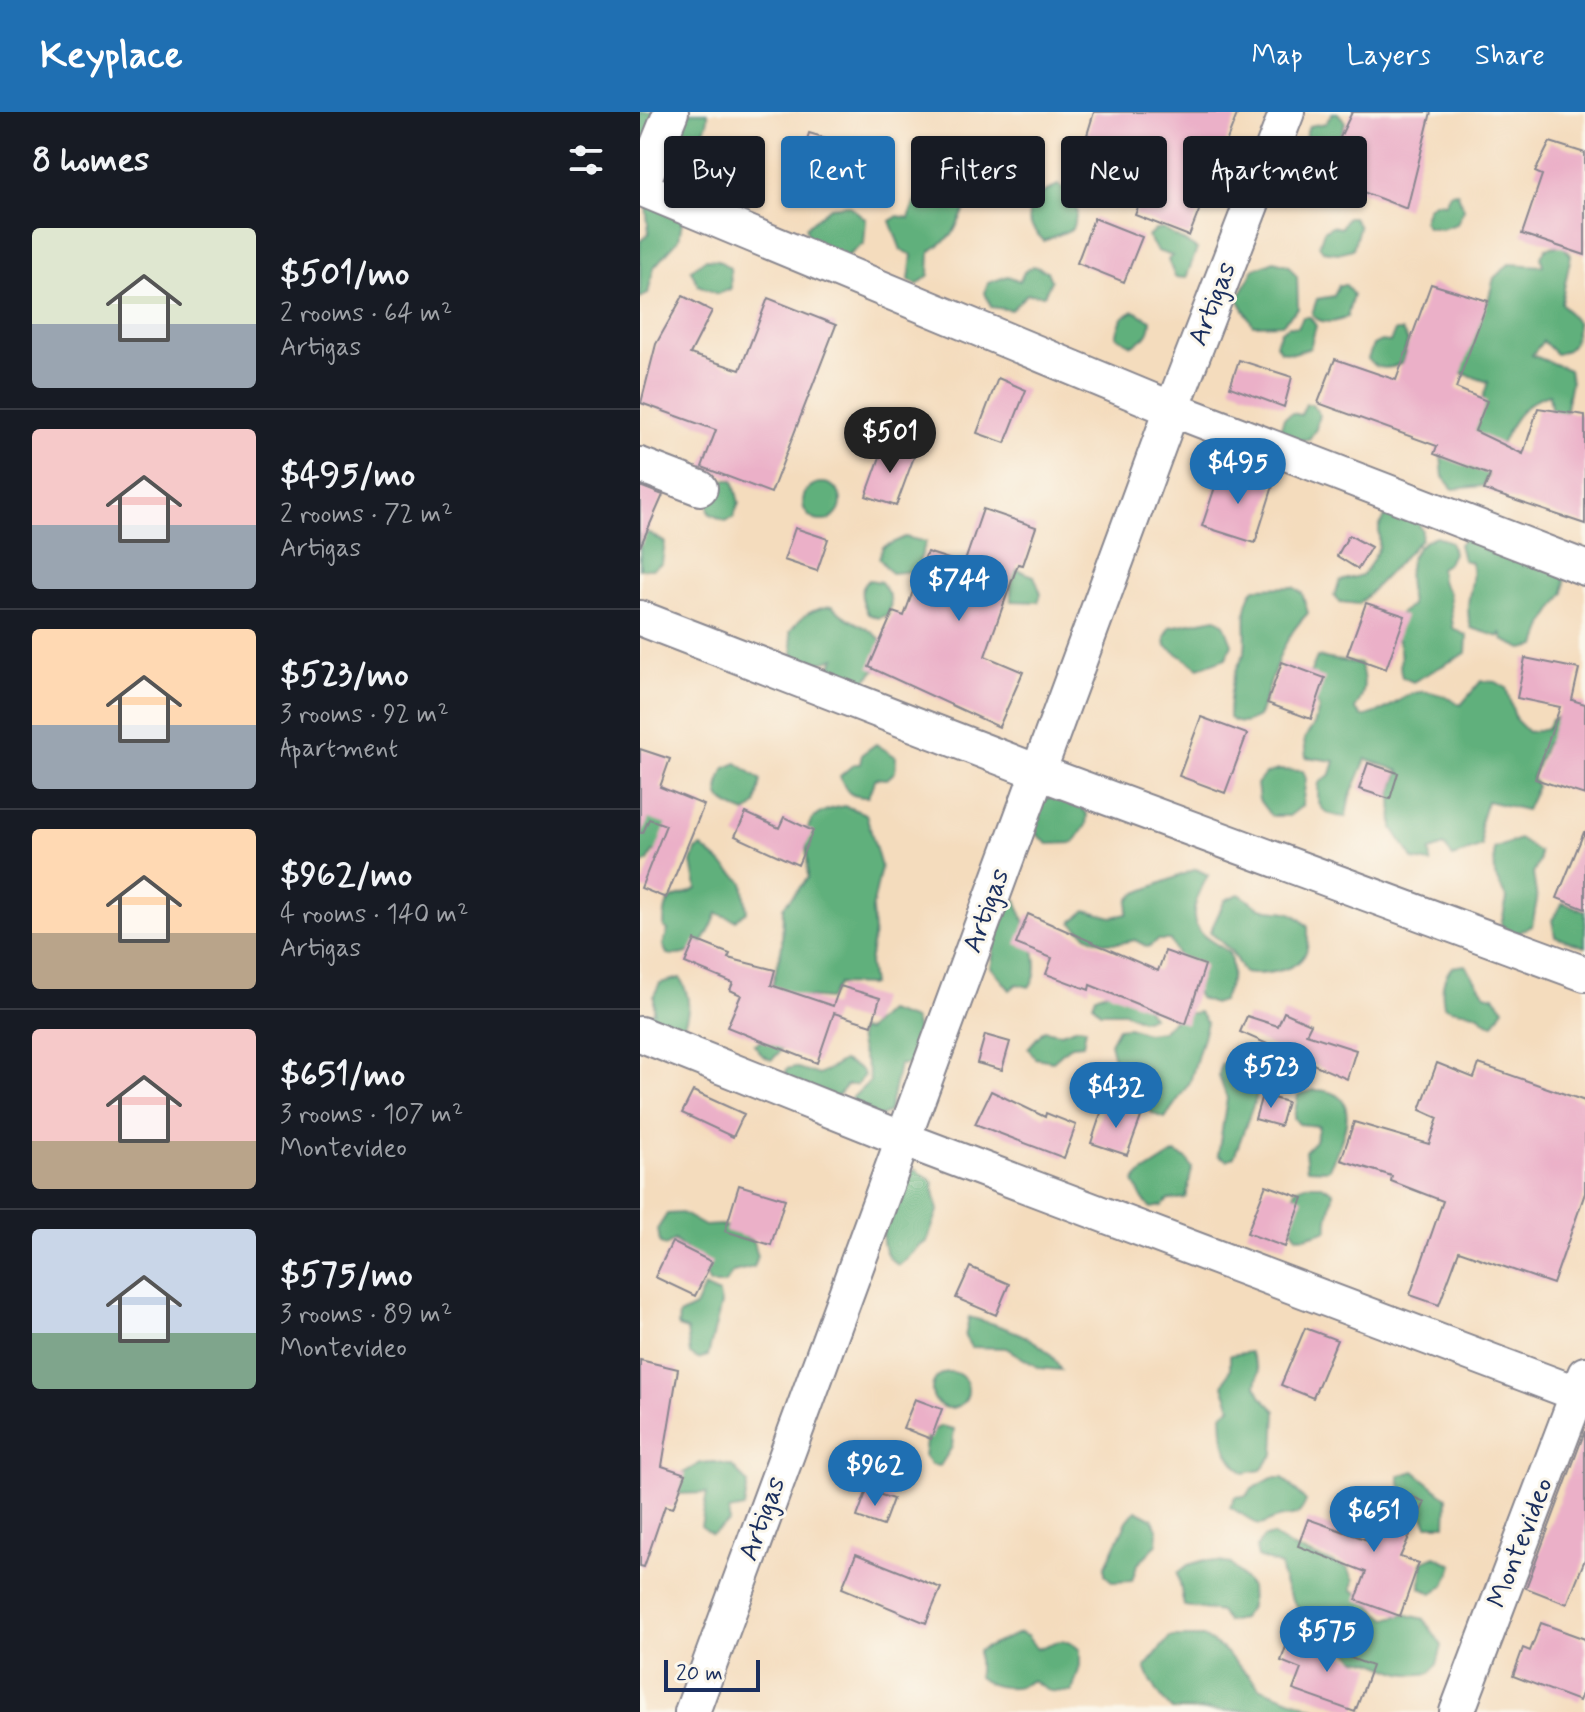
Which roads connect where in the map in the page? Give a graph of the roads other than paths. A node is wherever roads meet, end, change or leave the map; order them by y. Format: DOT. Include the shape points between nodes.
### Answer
graph roads {
  1 [pos="671,112"];
  2 [pos="1287,112"];
  3 [pos="640,188"];
  4 [pos="1172,409"];
  5 [pos="640,465"];
  6 [pos="700,488"];
  7 [pos="1585,568"];
  8 [pos="640,618"];
  9 [pos="1038,772"];
  10 [pos="1585,974"];
  11 [pos="640,1035"];
  12 [pos="903,1139"];
  13 [pos="1581,1384"];
  14 [pos="692,1712"];
  15 [pos="1457,1712"];
  1 -- 3 [label="street"];
  2 -- 4 [label="street, Artigas"];
  3 -- 4 [label="street"];
  4 -- 7 [label="street"];
  4 -- 9 [label="street, Artigas"];
  5 -- 6 [label="street"];
  8 -- 9 [label="street"];
  9 -- 10 [label="street"];
  9 -- 12 [label="street, Artigas"];
  11 -- 12 [label="street"];
  12 -- 13 [label="street"];
  12 -- 14 [label="street, Artigas"];
  13 -- 15 [label="street, Montevideo"];
}
